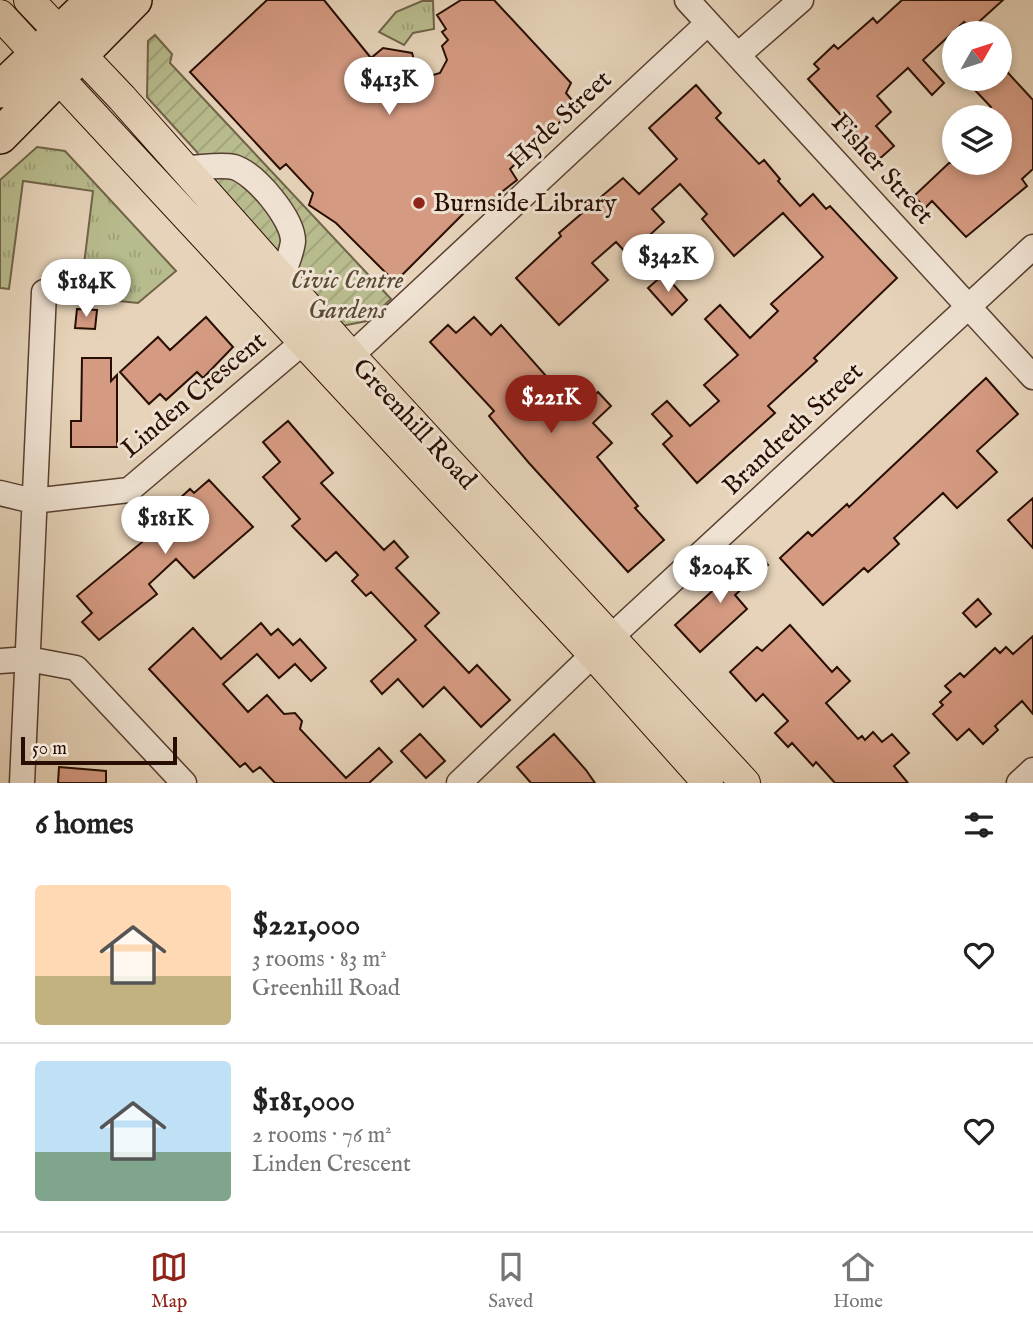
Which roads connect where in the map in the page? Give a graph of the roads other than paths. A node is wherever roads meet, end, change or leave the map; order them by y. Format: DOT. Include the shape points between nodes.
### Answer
graph roads {
  1 [pos="29,0"];
  2 [pos="94,0"];
  3 [pos="134,0"];
  4 [pos="687,0"];
  5 [pos="801,0"];
  6 [pos="0,15"];
  7 [pos="708,23"];
  8 [pos="59,55"];
  9 [pos="738,55"];
  10 [pos="0,90"];
  11 [pos="0,136"];
  12 [pos="185,169"];
  13 [pos="1033,247"];
  14 [pos="282,278"];
  15 [pos="44,292"];
  16 [pos="968,307"];
  17 [pos="302,343"];
  18 [pos="341,365"];
  19 [pos="1033,377"];
  20 [pos="0,492"];
  21 [pos="33,501"];
  22 [pos="602,645"];
  23 [pos="28,659"];
  24 [pos="0,661"];
  25 [pos="1033,770"];
  26 [pos="22,783"];
  27 [pos="184,783"];
  28 [pos="459,783"];
  29 [pos="708,783"];
  30 [pos="745,783"];
  31 [pos="1019,783"];
  1 -- 8 [label="main road, Greenhill Road"];
  2 -- 8 [label="highway"];
  3 -- 8 [label="highway"];
  4 -- 7 [label="street, Fisher Street"];
  5 -- 9 [label="street"];
  6 -- 8 [label="main road, Greenhill Road"];
  7 -- 9 [label="street, Fisher Street"];
  7 -- 18 [label="street, Hyde Street"];
  8 -- 10 [label="highway"];
  8 -- 11 [label="highway"];
  8 -- 12 [label="main road, Greenhill Road"];
  8 -- 17 [label="main road, Greenhill Road"];
  9 -- 16 [label="street, Fisher Street"];
  12 -- 14 [label="main road, Greenhill Road"];
  12 -- 14 [label="street" via="234,167 251,176 288,219 293,242"];
  13 -- 16 [label="street, Brandreth Street"];
  14 -- 18 [label="main road, Greenhill Road"];
  15 -- 21 [label="street"];
  16 -- 19 [label="street, Fisher Street"];
  16 -- 22 [label="street, Brandreth Street"];
  17 -- 18 [label="main road, Greenhill Road"];
  17 -- 21 [label="street, Linden Crescent" via="129,490"];
  18 -- 22 [label="main road, Greenhill Road"];
  20 -- 21 [label="street, Linden Crescent"];
  21 -- 23 [label="street"];
  22 -- 28 [label="street, Brandreth Street"];
  22 -- 29 [label="main road, Greenhill Road"];
  22 -- 30 [label="main road, Greenhill Road"];
  23 -- 24 [label="street"];
  23 -- 26 [label="street"];
  23 -- 27 [label="street" via="76,668"];
  25 -- 31 [label="street"];
}
